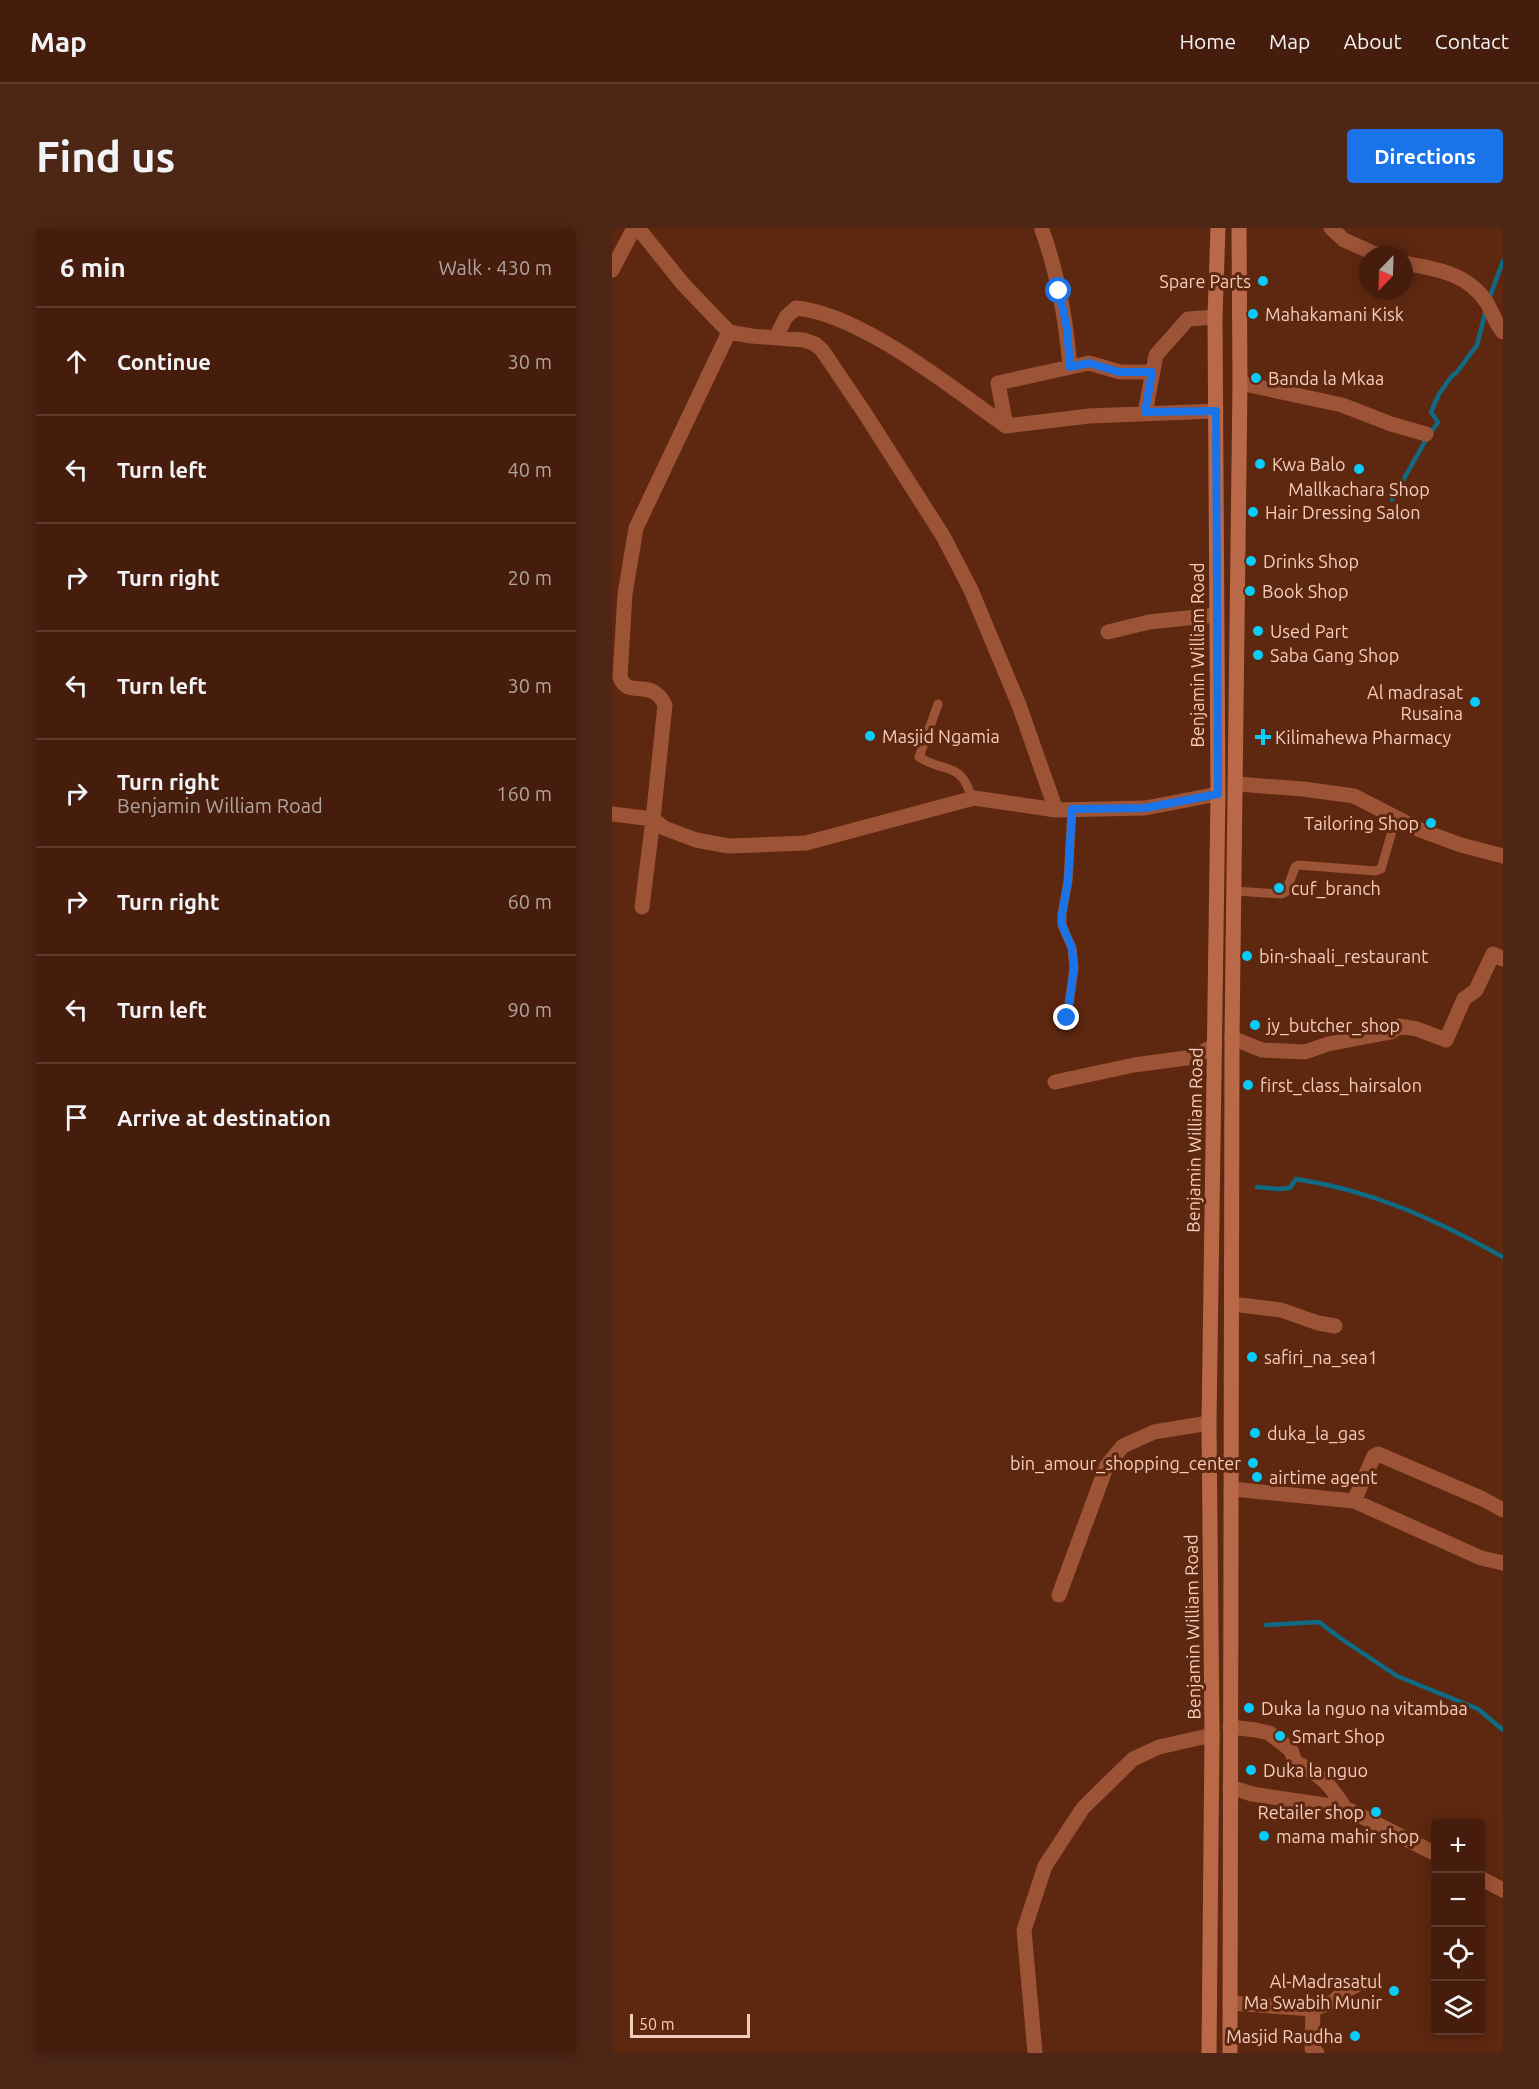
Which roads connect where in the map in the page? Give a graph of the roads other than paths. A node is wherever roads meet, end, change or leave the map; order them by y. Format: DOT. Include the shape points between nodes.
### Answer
graph roads {
  1 [pos="634,228"];
  2 [pos="638,228"];
  3 [pos="1042,228"];
  4 [pos="1218,228"];
  5 [pos="1239,228"];
  6 [pos="1331,228"];
  7 [pos="1359,247"];
  8 [pos="1413,265"];
  9 [pos="612,270"];
  10 [pos="1215,317"];
  11 [pos="729,332"];
  12 [pos="1503,332"];
  13 [pos="776,337"];
  14 [pos="1070,367"];
  15 [pos="1152,372"];
  16 [pos="1240,383"];
  17 [pos="1216,411"];
  18 [pos="1145,412"];
  19 [pos="1006,426"];
  20 [pos="1426,434"];
  21 [pos="1216,615"];
  22 [pos="1108,632"];
  23 [pos="938,704"];
  24 [pos="1237,784"];
  25 [pos="1218,794"];
  26 [pos="972,799"];
  27 [pos="1072,809"];
  28 [pos="1056,810"];
  29 [pos="612,814"];
  30 [pos="1396,818"];
  31 [pos="653,819"];
  32 [pos="1503,856"];
  33 [pos="1235,891"];
  34 [pos="642,907"];
  35 [pos="1503,959"];
  36 [pos="1067,1018"];
  37 [pos="1232,1038"];
  38 [pos="1215,1045"];
  39 [pos="1055,1082"];
  40 [pos="1232,1304"];
  41 [pos="1335,1326"];
  42 [pos="1209,1423"];
  43 [pos="1232,1489"];
  44 [pos="1354,1501"];
  45 [pos="1503,1510"];
  46 [pos="1503,1563"];
  47 [pos="1059,1595"];
  48 [pos="1230,1727"];
  49 [pos="1212,1736"];
  50 [pos="1230,1787"];
  51 [pos="1345,1808"];
  52 [pos="1431,1851"];
  53 [pos="1485,1881"];
  54 [pos="1503,1890"];
  55 [pos="1355,1986"];
  56 [pos="1230,2002"];
  57 [pos="1313,2009"];
  58 [pos="1035,2053"];
  59 [pos="1209,2053"];
  60 [pos="1230,2053"];
  61 [pos="1317,2053"];
  1 -- 9 [label="street"];
  2 -- 11 [label="street" via="683,284"];
  3 -- 14 [label="street" via="1067,329"];
  4 -- 10 [label="main road, Benjamin William Road"];
  5 -- 16 [label="main road, Benjamin William Road"];
  6 -- 7 [label="street"];
  8 -- 12 [label="street" via="1455,275 1472,284"];
  10 -- 15 [label="street" via="1188,319 1156,354"];
  10 -- 17 [label="main road, Benjamin William Road"];
  11 -- 13 [label="street"];
  11 -- 31 [label="street" via="636,528 625,594 622,684 653,690 665,705"];
  13 -- 19 [label="street" via="786,317 796,308 831,316 924,368"];
  13 -- 28 [label="street" via="804,340 822,350 943,537 996,648"];
  14 -- 15 [label="street" via="1089,363 1119,372"];
  14 -- 19 [label="street" via="998,383"];
  15 -- 18 [label="street"];
  16 -- 20 [label="street" via="1342,405"];
  16 -- 24 [label="main road, Benjamin William Road"];
  17 -- 18 [label="street"];
  17 -- 21 [label="main road, Benjamin William Road"];
  18 -- 19 [label="street"];
  21 -- 22 [label="street" via="1149,622"];
  21 -- 25 [label="main road, Benjamin William Road"];
  23 -- 26 [label="lane" via="919,757 958,774 967,782"];
  24 -- 30 [label="street" via="1354,796"];
  24 -- 33 [label="main road, Benjamin William Road"];
  25 -- 27 [label="street" via="1145,808"];
  25 -- 38 [label="main road, Benjamin William Road"];
  26 -- 28 [label="street"];
  26 -- 31 [label="street" via="806,843 729,846 696,840 664,828"];
  27 -- 28 [label="street"];
  27 -- 36 [label="lane" via="1069,873 1062,914 1074,968"];
  29 -- 31 [label="street"];
  30 -- 32 [label="street" via="1461,845"];
  30 -- 33 [label="lane" via="1381,869 1298,865 1286,892"];
  31 -- 34 [label="street"];
  33 -- 37 [label="main road, Benjamin William Road"];
  35 -- 37 [label="street" via="1493,954 1476,990 1464,999 1446,1040 1399,1026 1391,1032 1328,1044 1305,1053 1262,1050"];
  37 -- 40 [label="main road, Benjamin William Road"];
  38 -- 39 [label="street" via="1194,1057"];
  38 -- 42 [label="main road, Benjamin William Road"];
  40 -- 41 [label="street" via="1281,1310"];
  40 -- 43 [label="main road, Benjamin William Road"];
  42 -- 47 [label="street" via="1154,1432 1123,1446 1107,1466"];
  42 -- 49 [label="main road, Benjamin William Road"];
  43 -- 44 [label="street"];
  43 -- 48 [label="main road, Benjamin William Road"];
  44 -- 45 [label="street" via="1378,1454"];
  44 -- 46 [label="street" via="1481,1558"];
  48 -- 50 [label="main road, Benjamin William Road"];
  48 -- 51 [label="street" via="1269,1733 1291,1750 1295,1762 1330,1785"];
  49 -- 58 [label="street" via="1159,1747 1133,1760 1083,1808 1045,1866 1024,1930"];
  49 -- 59 [label="main road, Benjamin William Road"];
  50 -- 51 [label="street"];
  50 -- 56 [label="main road, Benjamin William Road"];
  51 -- 52 [label="street"];
  53 -- 54 [label="street"];
  55 -- 57 [label="street" via="1333,2002"];
  56 -- 57 [label="street"];
  56 -- 60 [label="main road, Benjamin William Road"];
  57 -- 61 [label="street" via="1312,2048"];
}
